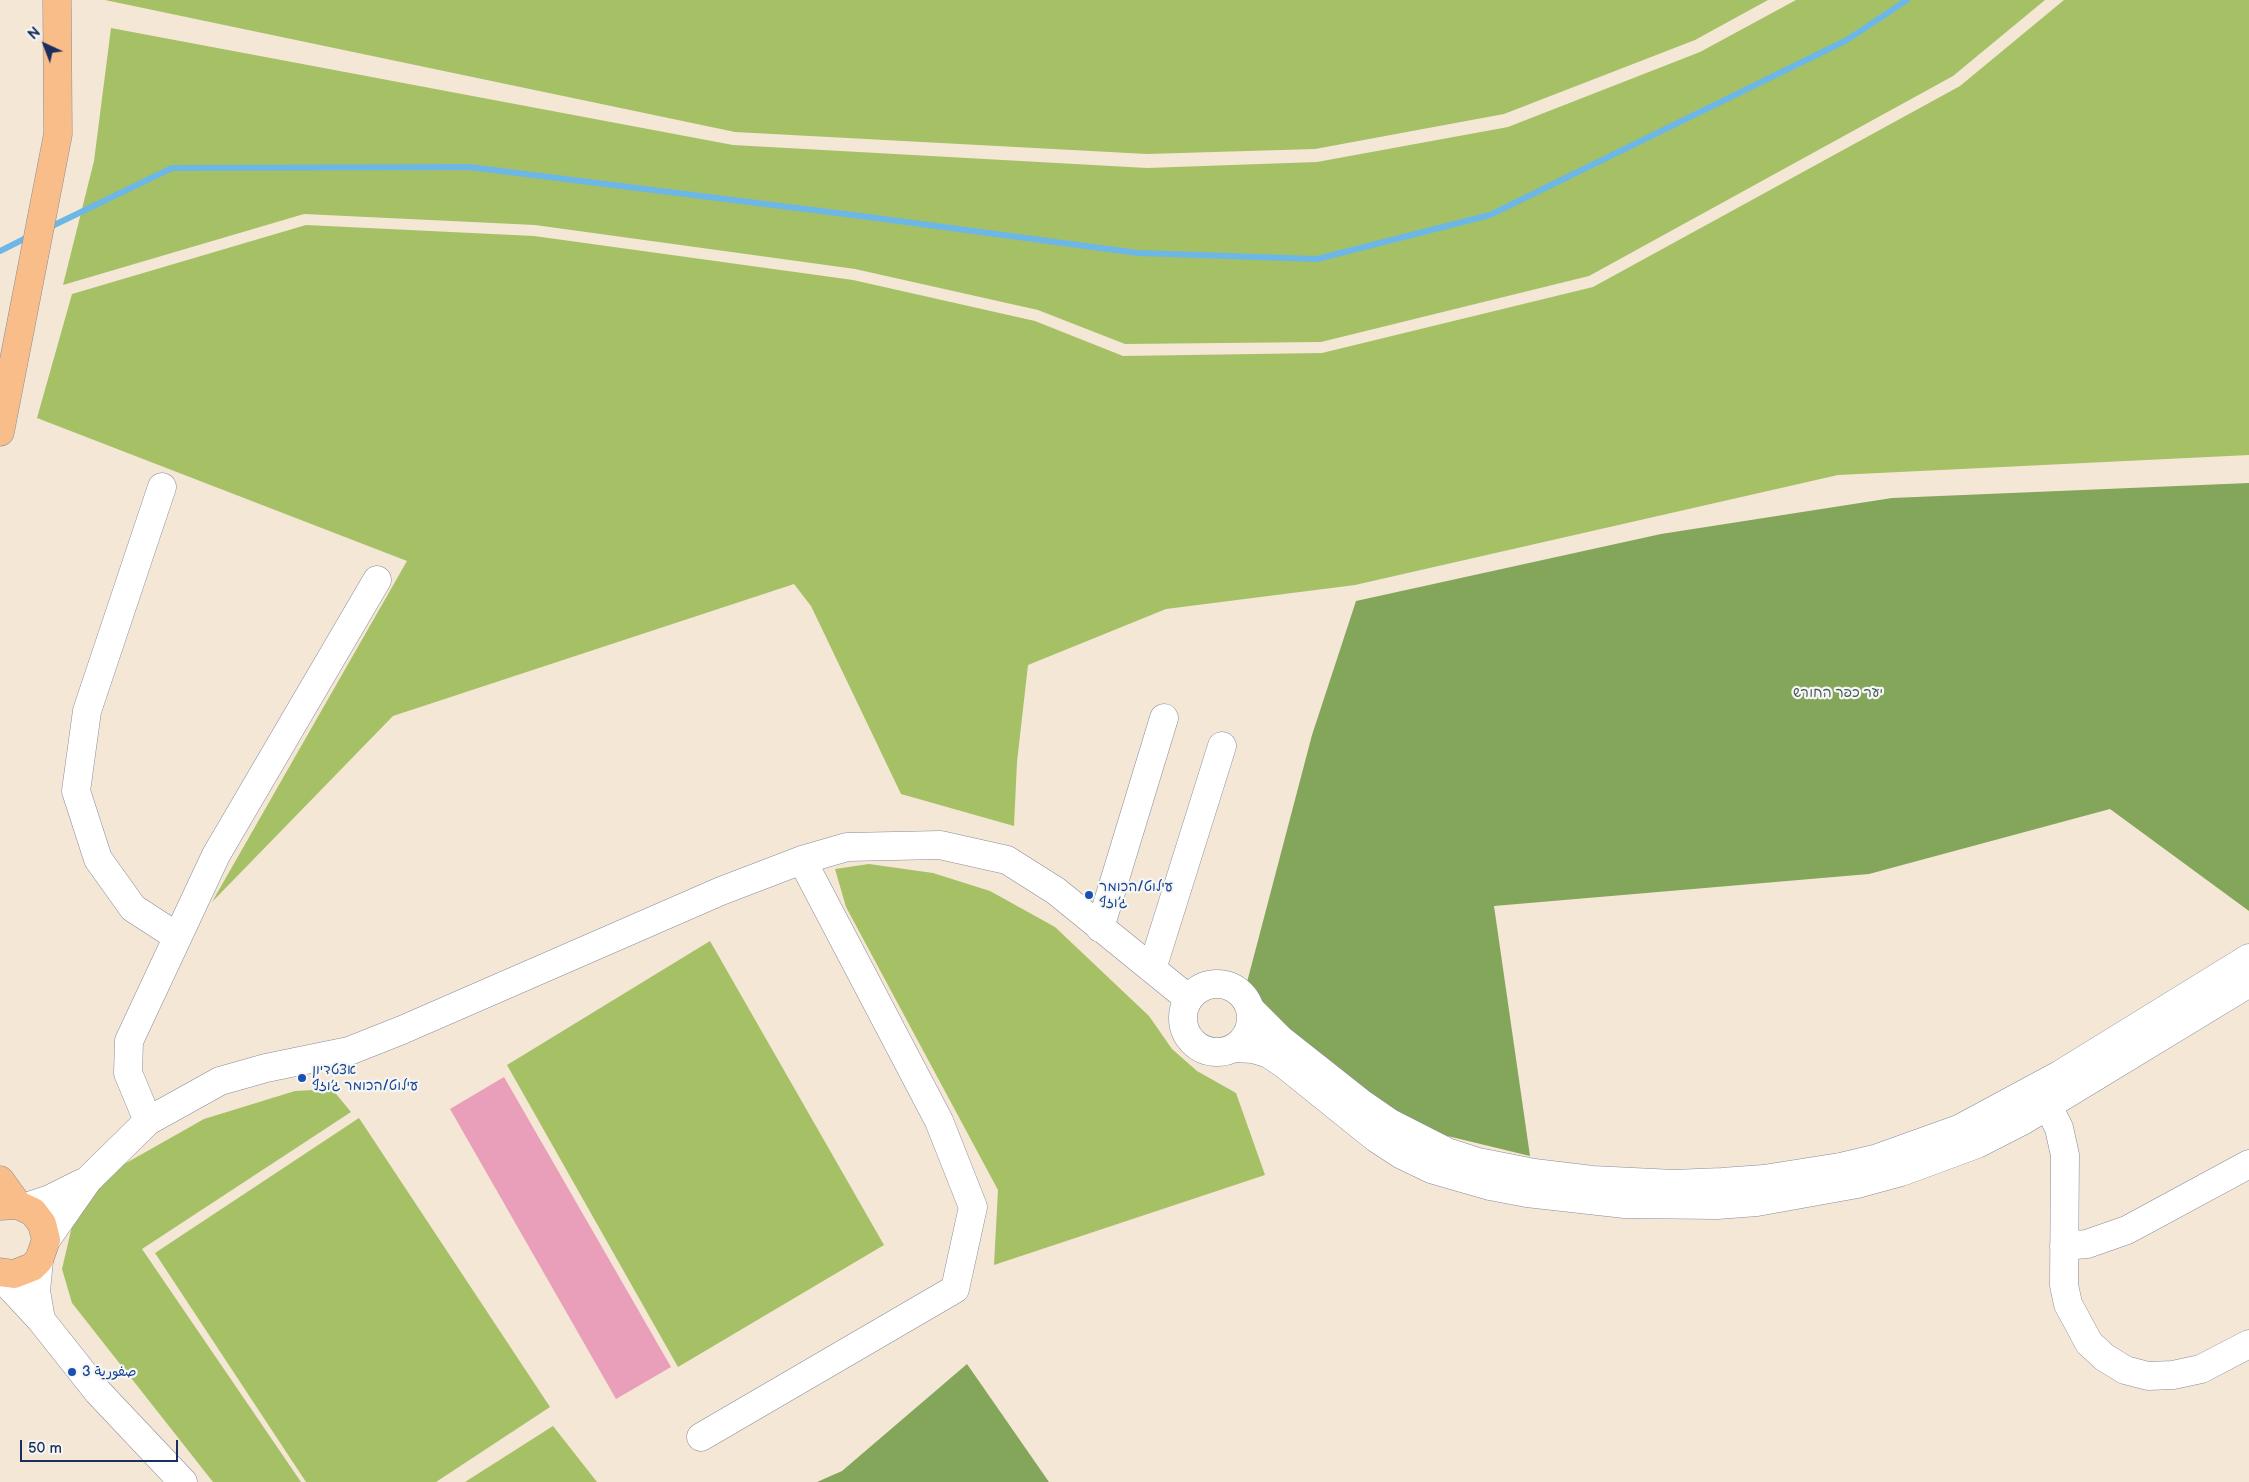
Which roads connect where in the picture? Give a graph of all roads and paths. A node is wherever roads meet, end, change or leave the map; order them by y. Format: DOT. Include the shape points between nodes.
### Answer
graph roads {
  1 [pos="57,0"];
  2 [pos="0,432"];
  3 [pos="162,487"];
  4 [pos="377,580"];
  5 [pos="1164,718"];
  6 [pos="1222,746"];
  7 [pos="802,860"];
  8 [pos="1100,928"];
  9 [pos="176,936"];
  10 [pos="2249,958"];
  11 [pos="1152,969"];
  12 [pos="2249,983"];
  13 [pos="1188,1000"];
  14 [pos="1250,1009"];
  15 [pos="1234,1048"];
  16 [pos="2044,1096"];
  17 [pos="148,1122"];
  18 [pos="2249,1164"];
  19 [pos="0,1180"];
  20 [pos="88,1180"];
  21 [pos="15,1206"];
  22 [pos="2064,1246"];
  23 [pos="42,1250"];
  24 [pos="0,1274"];
  25 [pos="41,1320"];
  26 [pos="2249,1344"];
  27 [pos="701,1437"];
  28 [pos="183,1482"];
  1 -- 2 [label="main road" via="58,134"];
  3 -- 9 [label="street" via="87,711 76,791 98,859 134,908"];
  4 -- 9 [label="street" via="216,856"];
  5 -- 8 [label="street"];
  6 -- 11 [label="street"];
  7 -- 8 [label="street" via="847,847 940,846 1007,860 1056,891"];
  7 -- 17 [label="street" via="722,891 349,1051 220,1081"];
  7 -- 27 [label="street" via="940,1121 973,1207 955,1289"];
  8 -- 11 [label="street"];
  9 -- 17 [label="street" via="129,1041 128,1073"];
  10 -- 16 [label="street"];
  11 -- 13 [label="street"];
  12 -- 16 [label="street"];
  13 -- 14 [label="street" via="1200,989 1223,984 1243,996"];
  13 -- 15 [label="street" via="1183,1022 1194,1043 1211,1052"];
  14 -- 15 [label="street" via="1248,1032"];
  14 -- 16 [label="street" via="1280,1039 1361,1103 1418,1138 1478,1162 1592,1180 1674,1184 1722,1182 1840,1167 1878,1158"];
  15 -- 16 [label="street" via="1269,1054 1376,1138 1431,1169 1480,1184 1527,1193 1625,1204 1757,1202 1857,1184 1901,1172 1977,1144 2022,1122"];
  16 -- 22 [label="street" via="2060,1128 2065,1155"];
  17 -- 20 [label="street"];
  18 -- 22 [label="street" via="2127,1230 2087,1244"];
  19 -- 21 [label="main road"];
  20 -- 21 [label="street" via="50,1199"];
  20 -- 23 [label="street"];
  21 -- 23 [label="main road" via="38,1217 45,1232"];
  22 -- 26 [label="street" via="2064,1285 2076,1322 2089,1343 2125,1370 2148,1376 2173,1375 2201,1369"];
  23 -- 24 [label="main road" via="24,1272"];
  23 -- 25 [label="street" via="36,1291"];
  24 -- 25 [label="street"];
  25 -- 28 [label="street" via="98,1392"];
}
